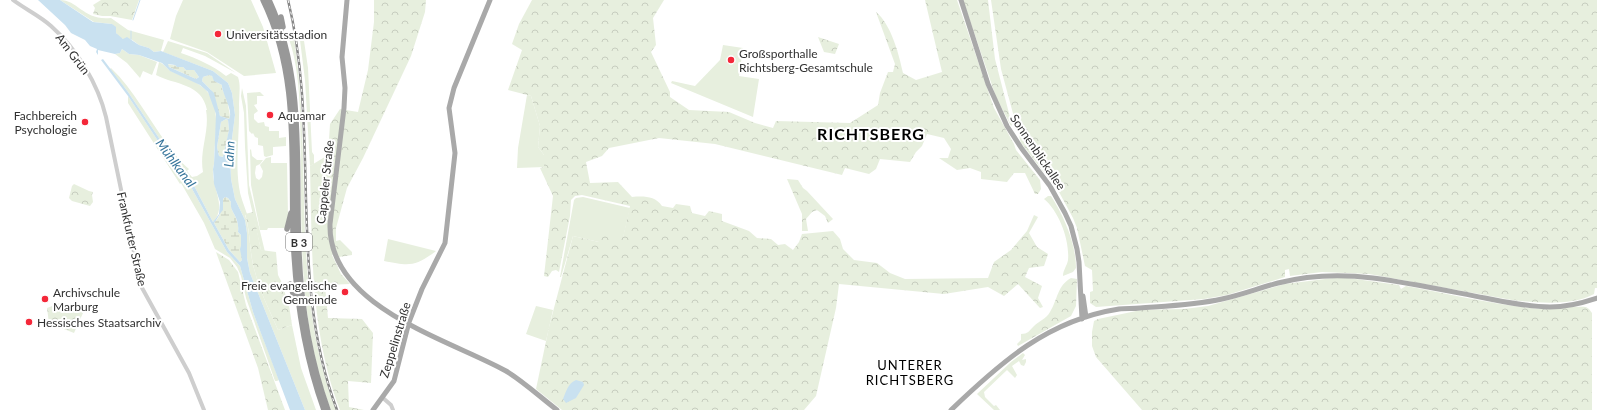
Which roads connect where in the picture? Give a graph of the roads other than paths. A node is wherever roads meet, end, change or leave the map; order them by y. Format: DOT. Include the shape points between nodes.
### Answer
graph roads {
  1 [pos="13,0"];
  2 [pos="263,0"];
  3 [pos="269,0"];
  4 [pos="347,0"];
  5 [pos="490,0"];
  6 [pos="960,0"];
  7 [pos="281,17"];
  8 [pos="286,49"];
  9 [pos="92,81"];
  10 [pos="293,205"];
  11 [pos="287,229"];
  12 [pos="290,284"];
  13 [pos="1597,298"];
  14 [pos="1082,304"];
  15 [pos="1100,313"];
  16 [pos="300,317"];
  17 [pos="1084,318"];
  18 [pos="1071,322"];
  19 [pos="408,325"];
  20 [pos="383,398"];
  21 [pos="204,410"];
  22 [pos="324,410"];
  23 [pos="328,410"];
  24 [pos="373,410"];
  25 [pos="393,410"];
  26 [pos="557,410"];
  27 [pos="951,410"];
  1 -- 9 [label="street, Am Grün" via="48,24 63,38"];
  2 -- 10 [label="highway, B 3" via="278,34 289,85"];
  3 -- 8 [label="highway, B 3"];
  4 -- 19 [label="main road, Cappeler Straße" via="342,67 344,108 330,224 331,242 353,282 384,311"];
  5 -- 19 [label="main road, Zeppelinstraße" via="449,103 455,153 445,243"];
  6 -- 14 [label="main road, Sonnenblickallee" via="988,84 1007,126 1050,186 1071,226 1077,249"];
  7 -- 8 [label="highway"];
  8 -- 23 [label="highway, B 3" via="296,107 299,252 303,299 313,358"];
  9 -- 21 [label="street, Frankfurter Straße" via="104,108 141,286 179,354"];
  10 -- 11 [label="highway"];
  10 -- 16 [label="highway, B 3" via="294,256"];
  12 -- 16 [label="highway"];
  13 -- 15 [label="main road" via="1563,306 1540,306 1372,278 1332,275 1288,281 1200,303"];
  14 -- 15 [label="main road" via="1091,311"];
  14 -- 17 [label="main road, Sonnenblickallee"];
  14 -- 18 [label="main road"];
  15 -- 17 [label="main road"];
  16 -- 22 [label="highway, B 3" via="311,370"];
  17 -- 18 [label="main road"];
  18 -- 27 [label="main road" via="1019,350"];
  19 -- 20 [label="main road, Zeppelinstraße" via="396,376"];
  19 -- 26 [label="main road, Cappeler Straße" via="506,371"];
  20 -- 24 [label="main road, Zeppelinstraße"];
  20 -- 25 [label="street"];
}
